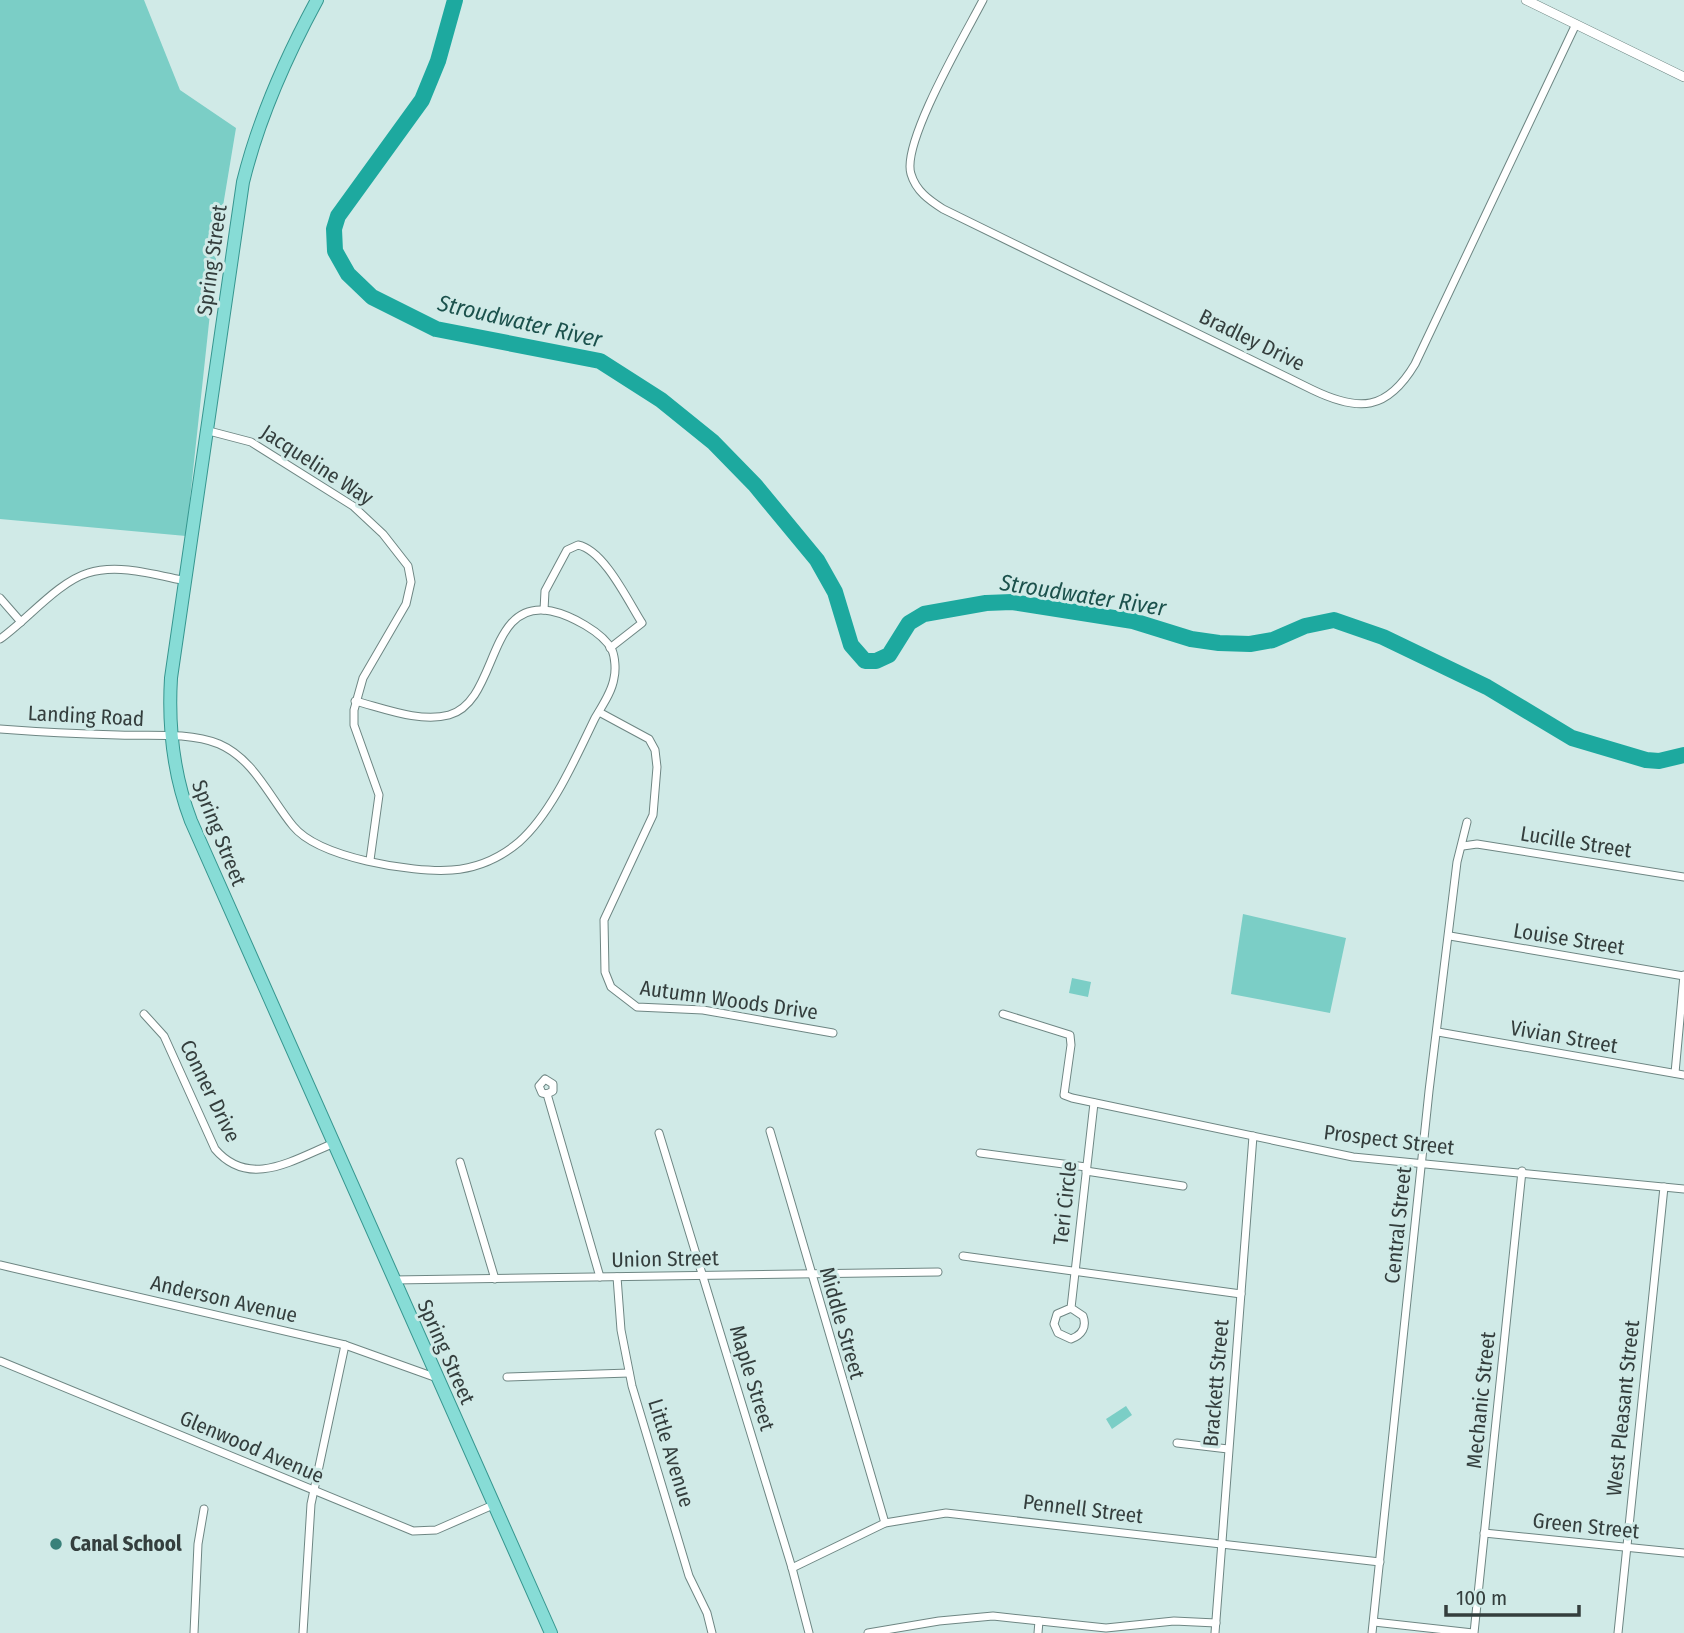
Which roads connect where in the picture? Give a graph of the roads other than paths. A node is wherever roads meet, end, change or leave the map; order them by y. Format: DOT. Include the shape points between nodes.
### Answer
graph roads {
  1 [pos="317,0"];
  2 [pos="983,0"];
  3 [pos="1526,0"];
  4 [pos="1576,24"];
  5 [pos="1684,77"];
  6 [pos="209,431"];
  7 [pos="187,581"];
  8 [pos="0,598"];
  9 [pos="544,610"];
  10 [pos="21,622"];
  11 [pos="0,639"];
  12 [pos="610,648"];
  13 [pos="355,701"];
  14 [pos="598,712"];
  15 [pos="0,729"];
  16 [pos="170,737"];
  17 [pos="1467,822"];
  18 [pos="1463,846"];
  19 [pos="370,860"];
  20 [pos="1684,877"];
  21 [pos="1450,936"];
  22 [pos="1684,975"];
  23 [pos="145,1014"];
  24 [pos="1003,1014"];
  25 [pos="1438,1031"];
  26 [pos="833,1033"];
  27 [pos="1680,1074"];
  28 [pos="547,1094"];
  29 [pos="1094,1103"];
  30 [pos="770,1131"];
  31 [pos="659,1133"];
  32 [pos="1253,1136"];
  33 [pos="332,1144"];
  34 [pos="980,1153"];
  35 [pos="460,1162"];
  36 [pos="1422,1163"];
  37 [pos="1086,1169"];
  38 [pos="1522,1171"];
  39 [pos="1183,1186"];
  40 [pos="1664,1187"];
  41 [pos="1684,1189"];
  42 [pos="963,1256"];
  43 [pos="0,1265"];
  44 [pos="1075,1270"];
  45 [pos="938,1272"];
  46 [pos="810,1274"];
  47 [pos="702,1276"];
  48 [pos="600,1277"];
  49 [pos="617,1277"];
  50 [pos="495,1279"];
  51 [pos="393,1280"];
  52 [pos="1241,1294"];
  53 [pos="1071,1308"];
  54 [pos="345,1345"];
  55 [pos="0,1361"];
  56 [pos="629,1373"];
  57 [pos="507,1377"];
  58 [pos="437,1378"];
  59 [pos="1177,1443"];
  60 [pos="1228,1449"];
  61 [pos="314,1492"];
  62 [pos="493,1505"];
  63 [pos="204,1509"];
  64 [pos="885,1523"];
  65 [pos="1485,1533"];
  66 [pos="1221,1543"];
  67 [pos="1625,1547"];
  68 [pos="1684,1553"];
  69 [pos="1380,1562"];
  70 [pos="792,1568"];
  71 [pos="1040,1621"];
  72 [pos="1374,1622"];
  73 [pos="1216,1623"];
  74 [pos="194,1633"];
  75 [pos="303,1633"];
  76 [pos="551,1633"];
  77 [pos="712,1633"];
  78 [pos="809,1633"];
  79 [pos="868,1633"];
  80 [pos="1038,1633"];
  81 [pos="1215,1633"];
  82 [pos="1372,1633"];
  83 [pos="1473,1633"];
  84 [pos="1618,1633"];
  1 -- 6 [label="main road, Spring Street" via="272,88 255,134 243,182"];
  2 -- 4 [label="street, Bradley Drive" via="912,145 911,176 922,194 943,209 1313,390 1362,406 1392,394 1415,364"];
  3 -- 4 [label="street"];
  4 -- 5 [label="street"];
  6 -- 7 [label="main road, Spring Street"];
  6 -- 13 [label="street, Jacqueline Way" via="251,442 353,506 404,559 411,574 409,597"];
  7 -- 10 [label="street" via="115,570 89,572"];
  7 -- 16 [label="main road, Spring Street" via="171,678"];
  8 -- 10 [label="street"];
  9 -- 12 [label="street" via="593,631"];
  9 -- 12 [label="street" via="545,591 567,550 578,545 591,550 642,623"];
  9 -- 13 [label="street" via="529,611 510,625 475,695 453,714 423,716"];
  10 -- 11 [label="street"];
  12 -- 14 [label="street, Landing Road" via="614,678"];
  13 -- 19 [label="street, Jacqueline Way" via="354,725 379,795"];
  14 -- 19 [label="street, Landing Road" via="560,789 509,849 482,864 451,870"];
  14 -- 26 [label="street, Autumn Woods Drive" via="649,739 657,767 653,815 604,920 605,972 611,987 637,1007 703,1010"];
  15 -- 16 [label="street, Landing Road"];
  16 -- 19 [label="street, Landing Road" via="209,741 232,751 300,834 324,849"];
  16 -- 33 [label="main road, Spring Street" via="180,793 191,821"];
  17 -- 18 [label="street, Central Street"];
  18 -- 20 [label="street, Lucille Street" via="1478,844"];
  18 -- 21 [label="street, Central Street"];
  21 -- 22 [label="street, Louise Street"];
  21 -- 25 [label="street, Central Street"];
  22 -- 27 [label="street"];
  23 -- 33 [label="street, Conner Drive" via="164,1035 215,1149 229,1162 246,1169 270,1170"];
  24 -- 29 [label="street, Prospect Street" via="1070,1035 1064,1095"];
  25 -- 27 [label="street, Vivian Street"];
  25 -- 36 [label="street, Central Street"];
  28 -- 48 [label="street"];
  29 -- 32 [label="street, Prospect Street"];
  29 -- 37 [label="street, Teri Circle"];
  30 -- 46 [label="street, Middle Street"];
  31 -- 47 [label="street, Maple Street"];
  32 -- 36 [label="street, Prospect Street" via="1353,1157"];
  32 -- 52 [label="street, Brackett Street"];
  33 -- 51 [label="main road, Spring Street"];
  34 -- 37 [label="street"];
  35 -- 50 [label="street"];
  36 -- 38 [label="street, Prospect Street"];
  36 -- 69 [label="street, Central Street"];
  37 -- 39 [label="street"];
  37 -- 44 [label="street, Teri Circle"];
  38 -- 40 [label="street, Prospect Street"];
  38 -- 65 [label="street, Mechanic Street"];
  40 -- 41 [label="street, Prospect Street"];
  40 -- 67 [label="street, West Pleasant Street"];
  42 -- 44 [label="street"];
  43 -- 54 [label="street, Anderson Avenue"];
  44 -- 52 [label="street"];
  44 -- 53 [label="street, Teri Circle"];
  45 -- 46 [label="street, Union Street"];
  46 -- 47 [label="street, Union Street"];
  46 -- 64 [label="street, Middle Street"];
  47 -- 49 [label="street, Union Street"];
  47 -- 70 [label="street, Maple Street"];
  48 -- 49 [label="street, Union Street"];
  48 -- 50 [label="street, Union Street"];
  49 -- 56 [label="street, Little Avenue"];
  50 -- 51 [label="street, Union Street"];
  51 -- 58 [label="main road, Spring Street"];
  52 -- 60 [label="street, Brackett Street"];
  53 -- 53 [label="street, Teri Circle" via="1057,1314 1054,1324 1058,1333 1071,1339 1080,1334 1085,1320"];
  54 -- 58 [label="street, Anderson Avenue"];
  54 -- 61 [label="street"];
  55 -- 61 [label="street, Glenwood Avenue"];
  56 -- 57 [label="street"];
  56 -- 77 [label="street, Little Avenue" via="690,1576"];
  58 -- 62 [label="main road, Spring Street"];
  59 -- 60 [label="street"];
  60 -- 66 [label="street, Brackett Street"];
  61 -- 62 [label="street, Glenwood Avenue" via="422,1532"];
  61 -- 75 [label="street"];
  62 -- 76 [label="main road, Spring Street"];
  63 -- 74 [label="street"];
  64 -- 66 [label="street, Pennell Street" via="962,1513"];
  64 -- 70 [label="street, Pennell Street"];
  65 -- 67 [label="street, Green Street"];
  65 -- 83 [label="street, Mechanic Street"];
  66 -- 69 [label="street, Pennell Street"];
  66 -- 73 [label="street, Brackett Street"];
  67 -- 68 [label="street, Green Street"];
  67 -- 84 [label="street, West Pleasant Street"];
  69 -- 72 [label="street, Central Street"];
  70 -- 78 [label="street, Maple Street"];
  71 -- 73 [label="street" via="1114,1629 1174,1621"];
  71 -- 79 [label="street" via="969,1617"];
  71 -- 80 [label="street"];
  72 -- 82 [label="street, Central Street"];
  72 -- 83 [label="street"];
  73 -- 81 [label="street, Brackett Street"];
}
